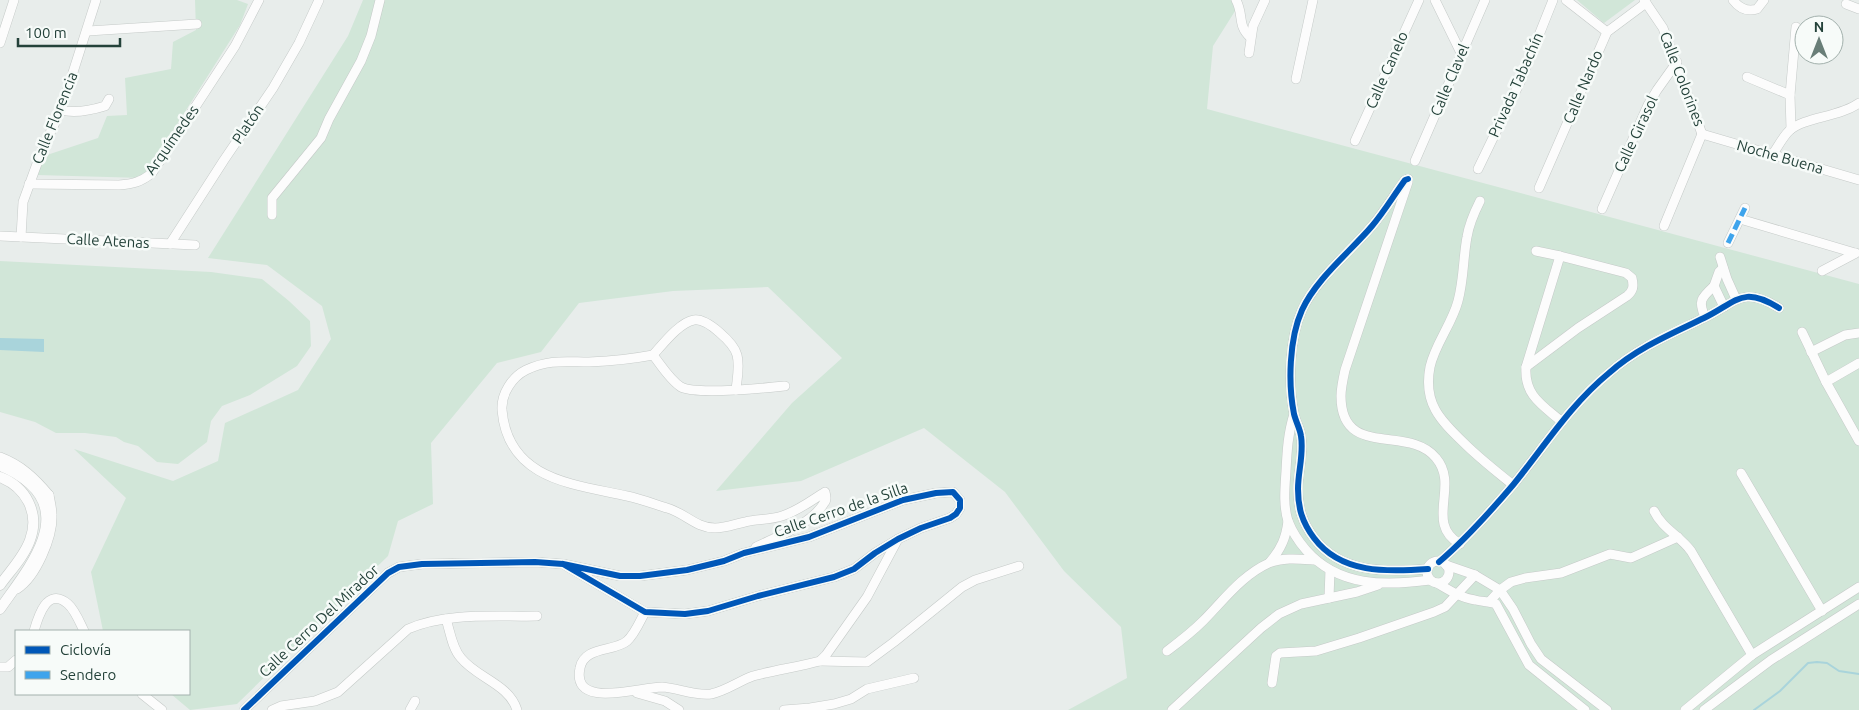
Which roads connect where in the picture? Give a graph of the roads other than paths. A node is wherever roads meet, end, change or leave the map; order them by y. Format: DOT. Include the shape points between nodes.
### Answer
graph roads {
  1 [pos="14,0"];
  2 [pos="96,0"];
  3 [pos="259,0"];
  4 [pos="319,0"];
  5 [pos="380,0"];
  6 [pos="1236,0"];
  7 [pos="1265,0"];
  8 [pos="1313,0"];
  9 [pos="1419,0"];
  10 [pos="1435,0"];
  11 [pos="1484,0"];
  12 [pos="1553,0"];
  13 [pos="1566,0"];
  14 [pos="1733,0"];
  15 [pos="1764,0"];
  16 [pos="1645,1"];
  17 [pos="1846,4"];
  18 [pos="1859,9"];
  19 [pos="197,24"];
  20 [pos="88,31"];
  21 [pos="1607,32"];
  22 [pos="1250,37"];
  23 [pos="0,43"];
  24 [pos="1794,50"];
  25 [pos="1249,53"];
  26 [pos="1461,53"];
  27 [pos="1677,62"];
  28 [pos="1747,78"];
  29 [pos="1296,79"];
  30 [pos="1790,95"];
  31 [pos="109,99"];
  32 [pos="1859,103"];
  33 [pos="62,110"];
  34 [pos="1791,129"];
  35 [pos="1702,134"];
  36 [pos="1355,141"];
  37 [pos="1772,155"];
  38 [pos="1415,161"];
  39 [pos="1478,169"];
  40 [pos="1859,180"];
  41 [pos="29,184"];
  42 [pos="1540,188"];
  43 [pos="1480,201"];
  44 [pos="1745,208"];
  45 [pos="1602,209"];
  46 [pos="272,215"];
  47 [pos="1740,219"];
  48 [pos="1664,226"];
  49 [pos="0,236"];
  50 [pos="21,237"];
  51 [pos="1728,243"];
  52 [pos="170,244"];
  53 [pos="195,245"];
  54 [pos="1536,251"];
  55 [pos="1857,253"];
  56 [pos="1560,256"];
  57 [pos="1720,257"];
  58 [pos="1723,268"];
  59 [pos="1822,271"];
  60 [pos="1714,286"];
  61 [pos="1736,299"];
  62 [pos="1724,307"];
  63 [pos="1779,308"];
  64 [pos="1705,318"];
  65 [pos="1802,332"];
  66 [pos="1859,333"];
  67 [pos="1811,352"];
  68 [pos="653,355"];
  69 [pos="1859,362"];
  70 [pos="1526,367"];
  71 [pos="1826,382"];
  72 [pos="785,386"];
  73 [pos="736,390"];
  74 [pos="1294,414"];
  75 [pos="1561,422"];
  76 [pos="1859,441"];
  77 [pos="1287,456"];
  78 [pos="0,457"];
  79 [pos="1302,458"];
  80 [pos="0,466"];
  81 [pos="1742,473"];
  82 [pos="0,477"];
  83 [pos="1513,485"];
  84 [pos="1285,487"];
  85 [pos="1298,488"];
  86 [pos="46,497"];
  87 [pos="1654,510"];
  88 [pos="1288,521"];
  89 [pos="1678,536"];
  90 [pos="898,539"];
  91 [pos="1460,544"];
  92 [pos="744,553"];
  93 [pos="1315,560"];
  94 [pos="1270,562"];
  95 [pos="1443,563"];
  96 [pos="563,564"];
  97 [pos="1019,566"];
  98 [pos="1428,569"];
  99 [pos="1330,570"];
  100 [pos="1475,575"];
  101 [pos="1434,581"];
  102 [pos="1382,584"];
  103 [pos="0,586"];
  104 [pos="1859,587"];
  105 [pos="1500,590"];
  106 [pos="1458,595"];
  107 [pos="1329,598"];
  108 [pos="1490,601"];
  109 [pos="1859,604"];
  110 [pos="0,609"];
  111 [pos="1822,611"];
  112 [pos="645,612"];
  113 [pos="537,616"];
  114 [pos="446,619"];
  115 [pos="34,630"];
  116 [pos="83,630"];
  117 [pos="1531,644"];
  118 [pos="1167,651"];
  119 [pos="1520,651"];
  120 [pos="1752,655"];
  121 [pos="820,660"];
  122 [pos="15,661"];
  123 [pos="0,668"];
  124 [pos="914,678"];
  125 [pos="1272,683"];
  126 [pos="632,692"];
  127 [pos="143,695"];
  128 [pos="1586,695"];
  129 [pos="415,701"];
  130 [pos="1582,708"];
  131 [pos="162,710"];
  132 [pos="244,710"];
  133 [pos="272,710"];
  134 [pos="410,710"];
  135 [pos="517,710"];
  136 [pos="679,710"];
  137 [pos="784,710"];
  138 [pos="1172,710"];
  139 [pos="1607,710"];
  140 [pos="1685,710"];
  141 [pos="1704,710"];
  1 -- 23 [label="street"];
  2 -- 20 [label="street, Calle Florencia"];
  3 -- 41 [label="street, Arquímedes" via="235,46 148,177 132,184"];
  4 -- 52 [label="street, Platón" via="273,88"];
  5 -- 46 [label="street" via="361,62 321,138 272,198"];
  6 -- 22 [label="street" via="1242,14 1243,30"];
  7 -- 22 [label="street"];
  8 -- 29 [label="street"];
  9 -- 36 [label="street, Calle Canelo"];
  10 -- 26 [label="street"];
  11 -- 26 [label="street, Calle Clavel"];
  12 -- 39 [label="street, Privada Tabachín"];
  13 -- 21 [label="street"];
  14 -- 15 [label="street" via="1737,6 1751,11 1757,10"];
  16 -- 21 [label="street, Calle Nardo"];
  16 -- 27 [label="street, Calle Colorines" via="1663,28"];
  17 -- 18 [label="street"];
  19 -- 20 [label="street"];
  20 -- 33 [label="street, Calle Florencia"];
  21 -- 42 [label="street, Calle Nardo"];
  22 -- 25 [label="street"];
  24 -- 30 [label="street"];
  26 -- 38 [label="street, Calle Clavel"];
  27 -- 35 [label="street, Calle Colorines"];
  27 -- 45 [label="street, Calle Girasol" via="1648,105"];
  28 -- 30 [label="street"];
  30 -- 34 [label="street"];
  31 -- 33 [label="street" via="105,106 96,109"];
  32 -- 34 [label="street" via="1851,109"];
  33 -- 41 [label="street, Calle Florencia"];
  34 -- 37 [label="street"];
  35 -- 37 [label="street, Noche Buena"];
  35 -- 48 [label="street"];
  37 -- 40 [label="street, Noche Buena"];
  41 -- 50 [label="street, Calle Florencia" via="23,202"];
  43 -- 83 [label="street" via="1467,237 1458,302 1434,358 1428,387 1442,421"];
  44 -- 47 [label="street"];
  47 -- 51 [label="street"];
  47 -- 55 [label="street"];
  49 -- 50 [label="street, Calle Atenas"];
  50 -- 52 [label="street, Calle Atenas"];
  52 -- 53 [label="street, Calle Atenas"];
  54 -- 56 [label="street"];
  55 -- 59 [label="street"];
  56 -- 70 [label="street"];
  56 -- 70 [label="street" via="1626,273 1632,278 1632,292"];
  57 -- 58 [label="street"];
  58 -- 60 [label="street"];
  58 -- 61 [label="street"];
  60 -- 62 [label="street"];
  60 -- 64 [label="street" via="1701,301"];
  61 -- 62 [label="street"];
  61 -- 63 [label="street" via="1746,296 1757,298"];
  62 -- 64 [label="street"];
  64 -- 75 [label="street" via="1650,344 1609,372"];
  65 -- 67 [label="street"];
  66 -- 67 [label="street" via="1845,335"];
  67 -- 71 [label="street"];
  68 -- 73 [label="street" via="681,387"];
  68 -- 73 [label="street" via="685,323 703,320 736,352"];
  68 -- 92 [label="street" via="625,360 545,362 524,371 512,382 502,408 504,425 513,447 528,464 552,478 671,509 707,528 782,516 825,492 824,504 813,516"];
  69 -- 71 [label="street"];
  70 -- 75 [label="street" via="1529,391"];
  71 -- 76 [label="street"];
  72 -- 73 [label="street"];
  74 -- 77 [label="street"];
  74 -- 79 [label="street" via="1301,436"];
  74 -- 91 [label="street" via="1290,365 1293,333 1302,309 1318,285 1373,225 1408,179 1344,370 1341,397 1346,420 1359,434 1430,450 1443,470 1443,524 1451,539"];
  75 -- 83 [label="street"];
  77 -- 79 [label="street"];
  77 -- 84 [label="street"];
  78 -- 86 [label="street" via="26,471"];
  79 -- 85 [label="street"];
  80 -- 86 [label="street"];
  81 -- 111 [label="street"];
  82 -- 103 [label="street" via="24,494 33,518 30,541"];
  83 -- 91 [label="street"];
  84 -- 85 [label="street"];
  84 -- 88 [label="street"];
  85 -- 98 [label="street" via="1304,525 1320,546 1335,558 1352,566 1377,570"];
  86 -- 110 [label="street" via="43,540"];
  87 -- 89 [label="street" via="1658,520"];
  88 -- 93 [label="street" via="1300,543"];
  88 -- 94 [label="street" via="1280,550"];
  89 -- 105 [label="street" via="1631,558 1604,555 1561,572 1511,582"];
  89 -- 120 [label="street" via="1691,551"];
  90 -- 92 [label="street, Calle Cerro de la Silla" via="956,514 960,508 957,495 947,491 903,500 809,538"];
  90 -- 112 [label="street, Calle Cerro de la Silla" via="854,569 834,577 708,611 685,614"];
  90 -- 121 [label="street" via="866,597"];
  91 -- 95 [label="street"];
  92 -- 96 [label="street, Calle Cerro de la Silla" via="687,570 640,576 620,576"];
  93 -- 94 [label="street" via="1297,558"];
  93 -- 99 [label="street"];
  94 -- 118 [label="street" via="1251,573 1201,623"];
  95 -- 98 [label="street" via="1432,564"];
  95 -- 100 [label="street"];
  95 -- 101 [label="street" via="1448,575 1444,581"];
  96 -- 112 [label="street, Calle Cerro Del Mirador"];
  96 -- 132 [label="street, Calle Cerro Del Mirador" via="422,564 399,567 388,573"];
  97 -- 121 [label="street" via="962,587 867,662"];
  98 -- 101 [label="street" via="1428,577"];
  99 -- 102 [label="street" via="1345,577"];
  99 -- 107 [label="street"];
  100 -- 105 [label="street"];
  100 -- 106 [label="street"];
  101 -- 102 [label="street"];
  101 -- 106 [label="street"];
  102 -- 107 [label="street"];
  104 -- 111 [label="street"];
  105 -- 108 [label="street"];
  105 -- 117 [label="street"];
  106 -- 108 [label="street"];
  106 -- 125 [label="street" via="1434,612 1359,638 1316,651 1280,653 1276,656"];
  107 -- 138 [label="street" via="1301,604 1279,614"];
  108 -- 119 [label="street" via="1500,609"];
  109 -- 141 [label="street" via="1771,660"];
  111 -- 120 [label="street"];
  112 -- 126 [label="street" via="628,640 618,647 593,652 583,659 580,666 582,687 589,693 611,697"];
  113 -- 114 [label="street"];
  114 -- 133 [label="street" via="408,629 338,692 315,701"];
  114 -- 135 [label="street" via="459,656 469,667 503,689"];
  115 -- 116 [label="street" via="43,606 56,599 69,605"];
  117 -- 119 [label="street"];
  117 -- 128 [label="street" via="1541,659"];
  119 -- 130 [label="street" via="1529,665"];
  120 -- 140 [label="street"];
  121 -- 126 [label="street" via="753,676 710,694 662,687"];
  122 -- 123 [label="street" via="8,667"];
  124 -- 137 [label="street" via="868,689 834,704"];
  126 -- 136 [label="street" via="647,694"];
  127 -- 131 [label="street"];
  128 -- 130 [label="street"];
  128 -- 139 [label="street"];
  129 -- 134 [label="street"];
}
